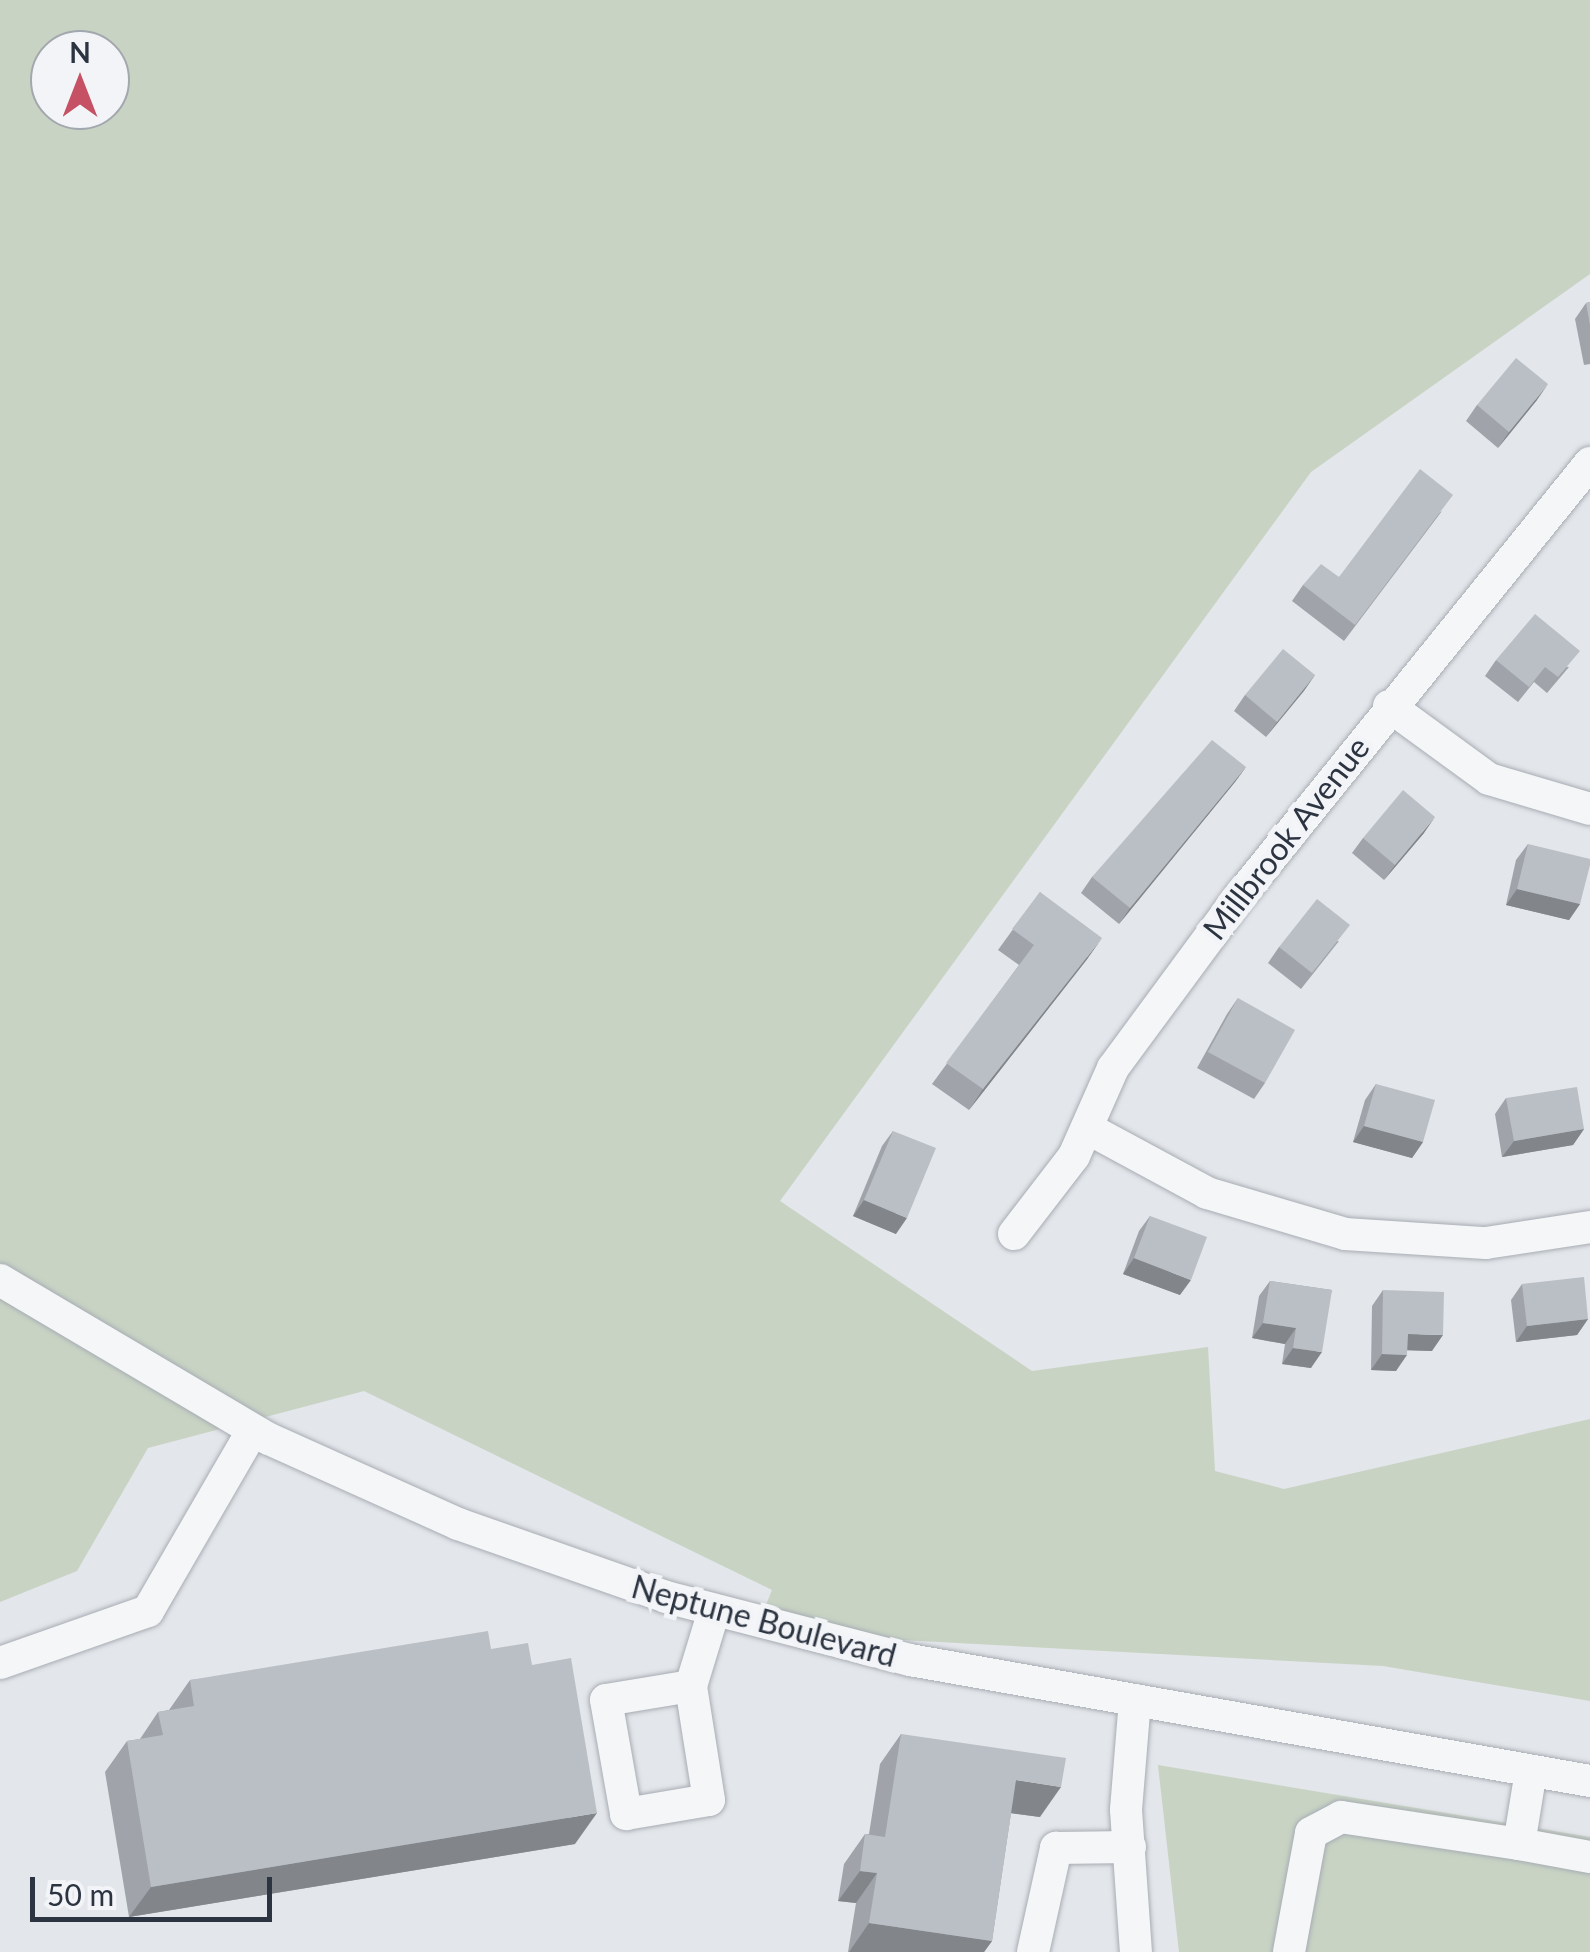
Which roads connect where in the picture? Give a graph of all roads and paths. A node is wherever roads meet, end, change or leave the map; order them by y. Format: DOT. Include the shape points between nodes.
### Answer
graph roads {
  1 [pos="1590,463"];
  2 [pos="1389,706"];
  3 [pos="1590,809"];
  4 [pos="1087,1128"];
  5 [pos="1590,1227"];
  6 [pos="1014,1234"];
  7 [pos="0,1280"];
  8 [pos="252,1430"];
  9 [pos="714,1612"];
  10 [pos="0,1663"];
  11 [pos="692,1686"];
  12 [pos="1135,1700"];
  13 [pos="1531,1770"];
  14 [pos="1590,1781"];
  15 [pos="1520,1844"];
  16 [pos="1130,1847"];
  17 [pos="1590,1856"];
  18 [pos="1034,1952"];
  19 [pos="1136,1952"];
  20 [pos="1290,1952"];
  1 -- 2 [label="street, Millbrook Avenue"];
  2 -- 3 [label="street" via="1489,779"];
  2 -- 4 [label="street, Millbrook Avenue" via="1140,1030"];
  4 -- 5 [label="street" via="1207,1193 1345,1234 1486,1243"];
  4 -- 6 [label="street, Millbrook Avenue"];
  7 -- 8 [label="street, Neptune Boulevard"];
  8 -- 9 [label="street, Neptune Boulevard" via="458,1524"];
  8 -- 10 [label="street" via="148,1611"];
  9 -- 11 [label="street"];
  9 -- 12 [label="street, Neptune Boulevard" via="910,1660"];
  12 -- 13 [label="street, Neptune Boulevard"];
  12 -- 16 [label="street"];
  13 -- 14 [label="street, Neptune Boulevard"];
  13 -- 15 [label="street"];
  15 -- 17 [label="street"];
  15 -- 20 [label="street" via="1341,1817 1311,1833"];
  16 -- 18 [label="street" via="1056,1848"];
  16 -- 19 [label="street"];
}
